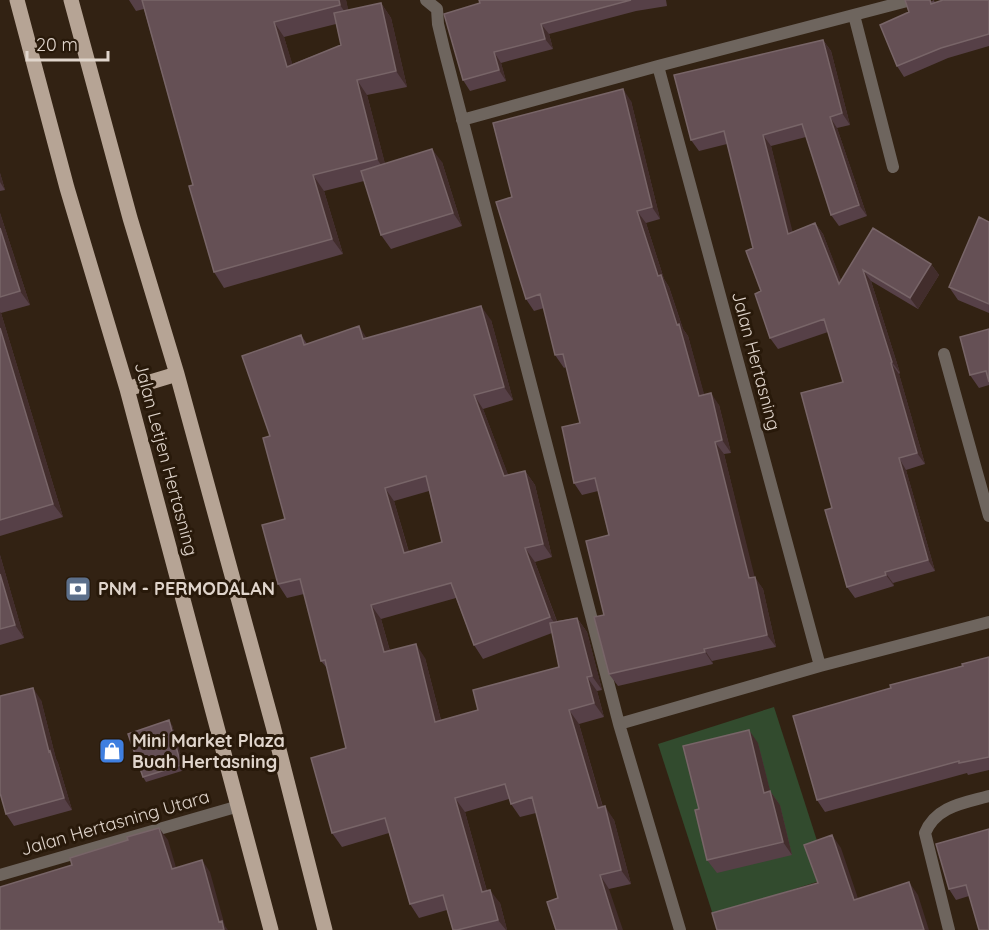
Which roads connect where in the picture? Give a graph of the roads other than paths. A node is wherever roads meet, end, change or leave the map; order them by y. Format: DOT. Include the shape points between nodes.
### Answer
graph roads {
  1 [pos="16,0"];
  2 [pos="71,0"];
  3 [pos="426,0"];
  4 [pos="911,0"];
  5 [pos="440,4"];
  6 [pos="854,15"];
  7 [pos="658,66"];
  8 [pos="462,120"];
  9 [pos="893,167"];
  10 [pos="944,354"];
  11 [pos="177,374"];
  12 [pos="127,389"];
  13 [pos="989,516"];
  14 [pos="989,622"];
  15 [pos="820,666"];
  16 [pos="620,724"];
  17 [pos="989,796"];
  18 [pos="239,806"];
  19 [pos="0,875"];
  20 [pos="271,930"];
  21 [pos="325,930"];
  22 [pos="680,930"];
  23 [pos="949,930"];
  1 -- 12 [label="main road, Jalan Letjen Hertasning"];
  2 -- 11 [label="main road, Jalan Letjen Hertasning"];
  3 -- 5 [label="street"];
  4 -- 6 [label="street"];
  5 -- 8 [label="street" via="438,24"];
  6 -- 7 [label="street"];
  6 -- 9 [label="street"];
  7 -- 8 [label="street"];
  7 -- 15 [label="street, Jalan Hertasning"];
  8 -- 16 [label="street"];
  10 -- 13 [label="street"];
  11 -- 12 [label="main road"];
  11 -- 21 [label="main road, Jalan Letjen Hertasning"];
  12 -- 18 [label="main road, Jalan Letjen Hertasning"];
  14 -- 15 [label="street"];
  15 -- 16 [label="street"];
  16 -- 22 [label="street"];
  17 -- 23 [label="street" via="939,812 925,832"];
  18 -- 19 [label="street, Jalan Hertasning Utara"];
  18 -- 20 [label="main road, Jalan Letjen Hertasning"];
}
